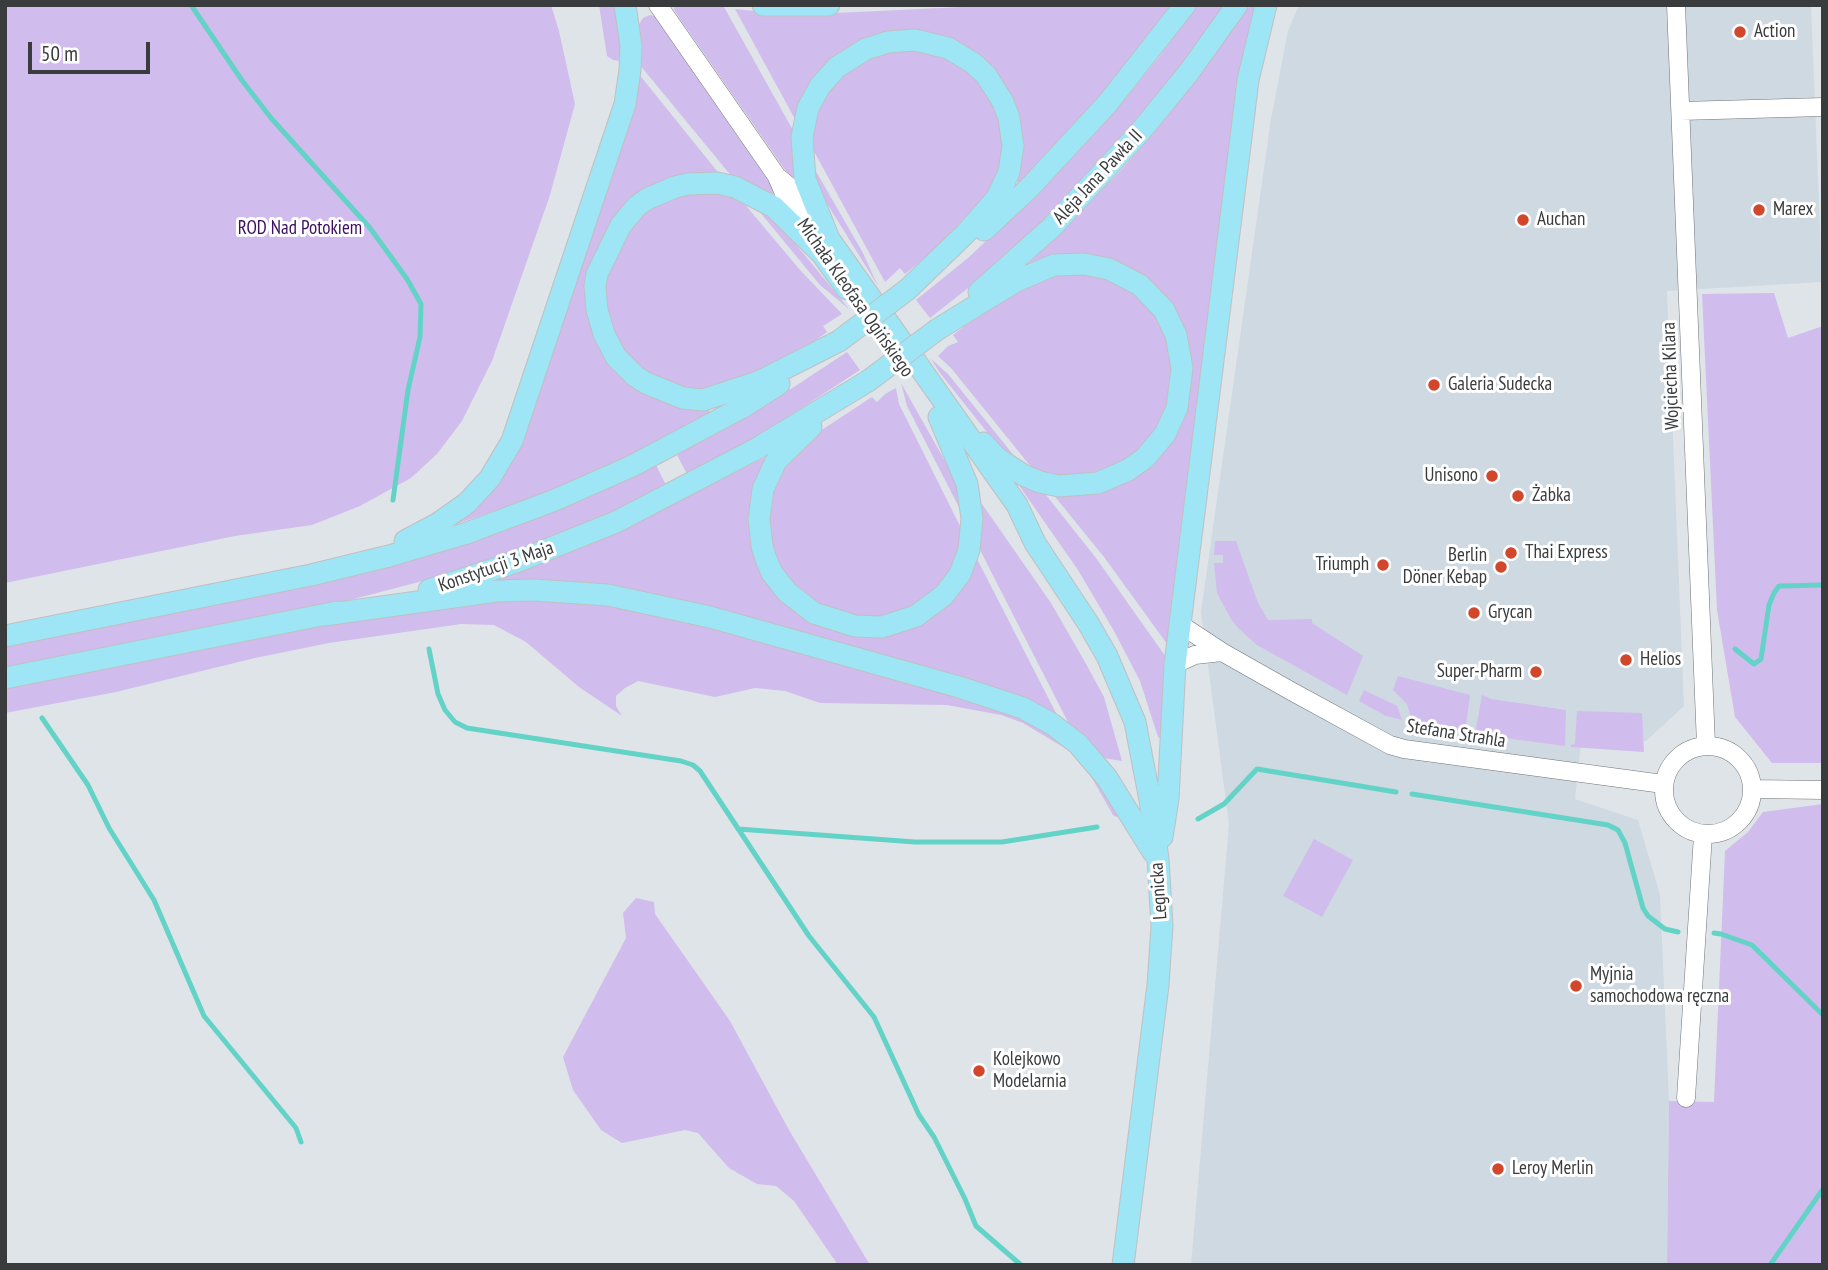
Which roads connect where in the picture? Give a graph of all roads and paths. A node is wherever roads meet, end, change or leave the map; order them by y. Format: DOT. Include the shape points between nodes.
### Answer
graph roads {
  1 [pos="625,5"];
  2 [pos="658,5"];
  3 [pos="763,5"];
  4 [pos="829,5"];
  5 [pos="1185,5"];
  6 [pos="1237,5"];
  7 [pos="1266,5"];
  8 [pos="1676,5"];
  9 [pos="1823,107"];
  10 [pos="1681,111"];
  11 [pos="826,247"];
  12 [pos="908,289"];
  13 [pos="938,329"];
  14 [pos="839,341"];
  15 [pos="868,381"];
  16 [pos="944,413"];
  17 [pos="311,575"];
  18 [pos="324,615"];
  19 [pos="1181,625"];
  20 [pos="5,636"];
  21 [pos="1222,652"];
  22 [pos="1175,664"];
  23 [pos="5,678"];
  24 [pos="1706,745"];
  25 [pos="1663,785"];
  26 [pos="1753,789"];
  27 [pos="1823,790"];
  28 [pos="1703,835"];
  29 [pos="1158,859"];
  30 [pos="1686,1098"];
  31 [pos="1123,1265"];
  1 -- 17 [label="main road" via="631,46 625,104 512,441 477,493 437,524 396,545"];
  2 -- 11 [label="street, Michała Kleofasa Ogińskiego" via="776,175 797,194"];
  3 -- 4 [label="main road"];
  5 -- 12 [label="main road" via="1107,104 1029,188 996,221"];
  6 -- 13 [label="main road, Aleja Jana Pawła II" via="1165,102 1084,194"];
  7 -- 19 [label="main road" via="1244,110"];
  8 -- 10 [label="street, Wojciecha Kilara"];
  9 -- 10 [label="street"];
  10 -- 24 [label="street, Wojciecha Kilara"];
  11 -- 12 [label="main road" via="801,151 808,108 820,86 846,60 888,42 925,42 957,53 986,75 998,93 1013,136 1012,158 1004,187 988,211"];
  11 -- 14 [label="main road" via="754,195 717,183 675,187 637,206 621,225 597,274 597,310 609,345 625,367 658,390 694,400 758,382"];
  11 -- 16 [label="main road, Michała Kleofasa Ogińskiego"];
  12 -- 14 [label="main road, bridge"];
  13 -- 15 [label="main road, Konstytucji 3 Maja, bridge"];
  13 -- 16 [label="main road" via="1016,281 1054,265 1084,264 1119,273 1149,292 1171,322 1182,357 1177,408 1165,434 1145,458 1098,483 1059,486 1023,475"];
  14 -- 17 [label="main road" via="741,408 590,485 467,533"];
  15 -- 16 [label="main road" via="786,449 763,489 759,532 766,559 780,584 814,613 855,626 882,627 926,610 952,586 969,550 972,518"];
  15 -- 18 [label="main road, Konstytucji 3 Maja" via="756,449 616,522 421,592"];
  16 -- 29 [label="main road, Legnicka" via="1017,505 1124,691 1142,748"];
  17 -- 20 [label="main road"];
  18 -- 23 [label="main road, Konstytucji 3 Maja"];
  18 -- 29 [label="main road" via="487,592 608,595 710,617 986,695 1034,713 1078,744 1107,778"];
  19 -- 21 [label="street, Stefana Strahla"];
  19 -- 22 [label="main road"];
  21 -- 22 [label="street" via="1195,655"];
  21 -- 25 [label="street, Stefana Strahla" via="1404,750"];
  22 -- 29 [label="main road" via="1168,799"];
  24 -- 25 [label="street" via="1673,762"];
  24 -- 26 [label="street" via="1738,758"];
  25 -- 28 [label="street" via="1673,818"];
  26 -- 27 [label="street"];
  26 -- 28 [label="street" via="1751,804 1732,828"];
  28 -- 30 [label="street"];
  29 -- 31 [label="main road, Legnicka" via="1161,961"];
}
